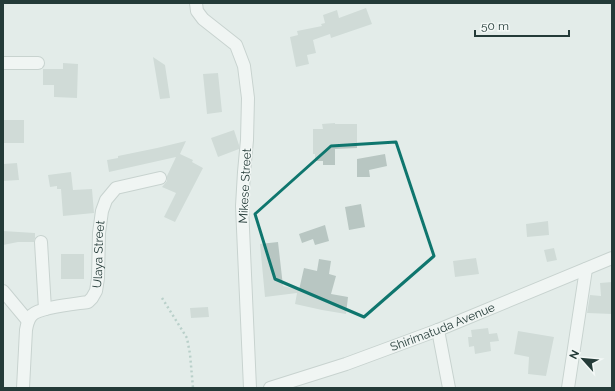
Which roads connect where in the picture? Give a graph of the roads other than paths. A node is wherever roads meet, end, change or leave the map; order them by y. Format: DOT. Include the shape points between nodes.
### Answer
graph roads {
  1 [pos="196,3"];
  2 [pos="3,63"];
  3 [pos="38,63"];
  4 [pos="160,178"];
  5 [pos="41,242"];
  6 [pos="612,258"];
  7 [pos="586,269"];
  8 [pos="3,291"];
  9 [pos="45,309"];
  10 [pos="28,321"];
  11 [pos="438,330"];
  12 [pos="23,388"];
  13 [pos="250,388"];
  14 [pos="270,388"];
  15 [pos="448,388"];
  16 [pos="568,388"];
  1 -- 13 [label="street, Mikese Street" via="197,11 203,20 236,45 244,66 248,98 248,140 242,206"];
  2 -- 3 [label="street"];
  4 -- 9 [label="street, Ulaya Street" via="116,188 106,200 99,233 98,278 92,298 88,302"];
  5 -- 9 [label="street"];
  6 -- 7 [label="street, Shirimatuda Avenue"];
  7 -- 11 [label="street, Shirimatuda Avenue"];
  7 -- 16 [label="street"];
  8 -- 10 [label="street"];
  9 -- 10 [label="street, Ulaya Street" via="33,314"];
  10 -- 12 [label="street"];
  11 -- 14 [label="street, Shirimatuda Avenue" via="346,364"];
  11 -- 15 [label="street"];
}
